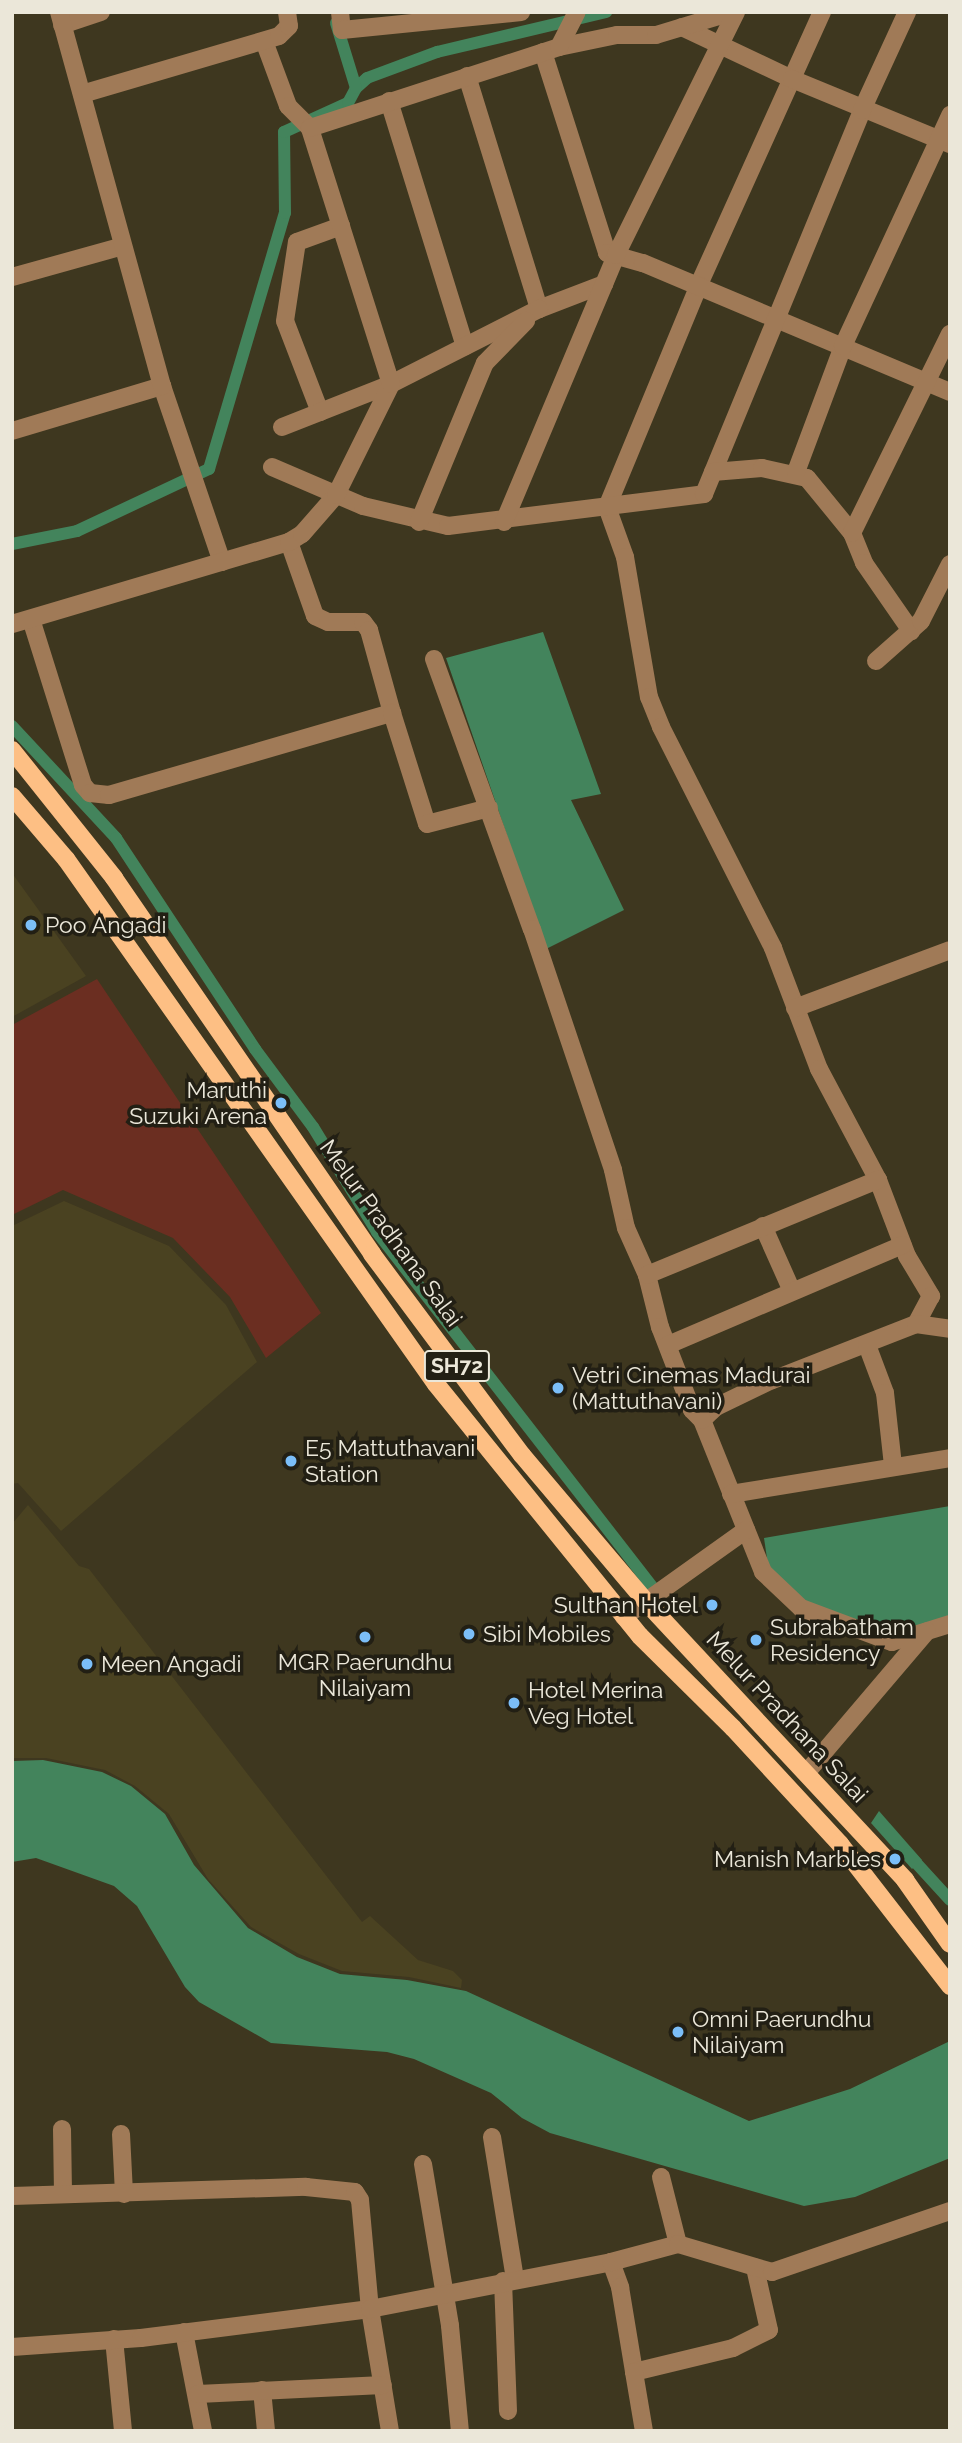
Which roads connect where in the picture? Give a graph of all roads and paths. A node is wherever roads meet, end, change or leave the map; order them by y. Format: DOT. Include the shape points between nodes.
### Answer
graph roads {
  1 [pos="101,12"];
  2 [pos="287,12"];
  3 [pos="340,12"];
  4 [pos="734,12"];
  5 [pos="822,12"];
  6 [pos="907,12"];
  7 [pos="513,13"];
  8 [pos="465,15"];
  9 [pos="424,17"];
  10 [pos="61,18"];
  11 [pos="574,18"];
  12 [pos="382,19"];
  13 [pos="682,27"];
  14 [pos="264,41"];
  15 [pos="719,45"];
  16 [pos="551,50"];
  17 [pos="467,76"];
  18 [pos="792,79"];
  19 [pos="82,94"];
  20 [pos="389,102"];
  21 [pos="862,110"];
  22 [pos="950,115"];
  23 [pos="303,121"];
  24 [pos="944,141"];
  25 [pos="341,226"];
  26 [pos="123,246"];
  27 [pos="616,255"];
  28 [pos="12,277"];
  29 [pos="604,284"];
  30 [pos="699,285"];
  31 [pos="539,309"];
  32 [pos="776,317"];
  33 [pos="950,334"];
  34 [pos="465,346"];
  35 [pos="843,346"];
  36 [pos="929,383"];
  37 [pos="391,384"];
  38 [pos="162,386"];
  39 [pos="950,392"];
  40 [pos="320,412"];
  41 [pos="282,427"];
  42 [pos="12,431"];
  43 [pos="272,467"];
  44 [pos="713,472"];
  45 [pos="796,472"];
  46 [pos="336,495"];
  47 [pos="607,507"];
  48 [pos="419,522"];
  49 [pos="504,522"];
  50 [pos="852,533"];
  51 [pos="289,542"];
  52 [pos="222,562"];
  53 [pos="950,564"];
  54 [pos="30,619"];
  55 [pos="12,624"];
  56 [pos="911,631"];
  57 [pos="434,659"];
  58 [pos="876,661"];
  59 [pos="392,713"];
  60 [pos="12,750"];
  61 [pos="12,796"];
  62 [pos="489,808"];
  63 [pos="950,950"];
  64 [pos="794,1007"];
  65 [pos="878,1180"];
  66 [pos="763,1226"];
  67 [pos="903,1245"];
  68 [pos="647,1275"];
  69 [pos="792,1292"];
  70 [pos="916,1324"];
  71 [pos="950,1329"];
  72 [pos="668,1345"];
  73 [pos="867,1345"];
  74 [pos="702,1420"];
  75 [pos="950,1458"];
  76 [pos="893,1466"];
  77 [pos="731,1494"];
  78 [pos="746,1530"];
  79 [pos="647,1603"];
  80 [pos="624,1617"];
  81 [pos="950,1624"];
  82 [pos="927,1631"];
  83 [pos="807,1772"];
  84 [pos="946,1930"];
  85 [pos="916,1941"];
  86 [pos="950,1986"];
  87 [pos="62,2129"];
  88 [pos="121,2134"];
  89 [pos="492,2137"];
  90 [pos="423,2164"];
  91 [pos="661,2177"];
  92 [pos="63,2193"];
  93 [pos="124,2194"];
  94 [pos="12,2196"];
  95 [pos="950,2211"];
  96 [pos="678,2244"];
  97 [pos="611,2262"];
  98 [pos="755,2268"];
  99 [pos="509,2280"];
  100 [pos="445,2295"];
  101 [pos="370,2309"];
  102 [pos="184,2332"];
  103 [pos="114,2339"];
  104 [pos="12,2347"];
  105 [pos="634,2372"];
  106 [pos="383,2385"];
  107 [pos="262,2390"];
  108 [pos="198,2394"];
  109 [pos="508,2411"];
  110 [pos="122,2431"];
  111 [pos="203,2431"];
  112 [pos="266,2431"];
  113 [pos="390,2431"];
  114 [pos="460,2431"];
  115 [pos="644,2431"];
  1 -- 10 [label="street"];
  2 -- 14 [label="street" via="285,33"];
  3 -- 12 [label="street" via="342,30"];
  4 -- 13 [label="street"];
  4 -- 15 [label="street"];
  5 -- 18 [label="street"];
  6 -- 21 [label="street"];
  7 -- 8 [label="street"];
  8 -- 9 [label="street"];
  9 -- 12 [label="street"];
  10 -- 19 [label="street"];
  11 -- 16 [label="street"];
  13 -- 15 [label="street"];
  13 -- 16 [label="street"];
  14 -- 19 [label="street"];
  14 -- 23 [label="street"];
  15 -- 18 [label="street"];
  15 -- 27 [label="street"];
  16 -- 17 [label="street"];
  16 -- 27 [label="street" via="607,253"];
  17 -- 20 [label="street"];
  17 -- 31 [label="street"];
  18 -- 21 [label="street"];
  18 -- 30 [label="street"];
  19 -- 26 [label="street"];
  20 -- 23 [label="street"];
  20 -- 34 [label="street"];
  21 -- 24 [label="street"];
  21 -- 32 [label="street"];
  22 -- 24 [label="street"];
  23 -- 25 [label="street"];
  24 -- 35 [label="street"];
  25 -- 37 [label="street"];
  25 -- 40 [label="street" via="297,242 285,321"];
  26 -- 28 [label="street"];
  26 -- 38 [label="street"];
  27 -- 29 [label="street"];
  27 -- 30 [label="street"];
  29 -- 31 [label="street"];
  29 -- 49 [label="street"];
  30 -- 32 [label="street"];
  30 -- 47 [label="street"];
  31 -- 34 [label="street"];
  31 -- 48 [label="street" via="485,363"];
  32 -- 35 [label="street"];
  32 -- 44 [label="street"];
  33 -- 36 [label="street"];
  34 -- 37 [label="street"];
  35 -- 36 [label="street"];
  35 -- 45 [label="street"];
  36 -- 39 [label="street"];
  36 -- 50 [label="street"];
  37 -- 40 [label="street"];
  37 -- 46 [label="street"];
  38 -- 42 [label="street"];
  38 -- 52 [label="street"];
  40 -- 41 [label="street"];
  43 -- 46 [label="street"];
  44 -- 45 [label="street" via="762,468"];
  44 -- 47 [label="street" via="704,494"];
  45 -- 50 [label="street" via="816,486"];
  46 -- 48 [label="street"];
  46 -- 51 [label="street" via="302,534"];
  47 -- 49 [label="street"];
  47 -- 64 [label="street" via="625,557 649,697 717,843 773,948"];
  48 -- 49 [label="street" via="448,526"];
  50 -- 56 [label="street" via="864,563"];
  51 -- 52 [label="street"];
  51 -- 59 [label="street" via="315,616 328,622 363,622 369,630"];
  52 -- 54 [label="street"];
  53 -- 56 [label="street" via="936,597"];
  54 -- 55 [label="street"];
  54 -- 59 [label="street" via="83,785 98,796"];
  56 -- 58 [label="street"];
  57 -- 62 [label="street"];
  59 -- 62 [label="street" via="427,824"];
  60 -- 79 [label="main road, Melur Pradhana Salai / SH72" via="114,878 372,1254 522,1455"];
  61 -- 80 [label="main road, Melur Pradhana Salai / SH72" via="66,859 425,1370"];
  62 -- 68 [label="street" via="613,1170 626,1228"];
  63 -- 64 [label="street"];
  64 -- 65 [label="street" via="819,1069"];
  65 -- 66 [label="street"];
  65 -- 67 [label="street"];
  66 -- 68 [label="street"];
  66 -- 69 [label="street"];
  67 -- 69 [label="street"];
  67 -- 70 [label="street" via="930,1296"];
  68 -- 72 [label="street"];
  69 -- 72 [label="street"];
  70 -- 71 [label="street"];
  70 -- 73 [label="street"];
  72 -- 74 [label="street" via="692,1410"];
  73 -- 74 [label="street" via="772,1380 716,1407"];
  73 -- 76 [label="street" via="885,1393"];
  74 -- 77 [label="street"];
  75 -- 76 [label="street"];
  76 -- 77 [label="street"];
  77 -- 78 [label="street"];
  78 -- 79 [label="street"];
  78 -- 82 [label="street" via="763,1572 801,1608 892,1642"];
  79 -- 80 [label="street"];
  79 -- 83 [label="main road, Melur Pradhana Salai / SH72"];
  80 -- 85 [label="main road, Melur Pradhana Salai / SH72" via="840,1844"];
  81 -- 82 [label="street"];
  82 -- 83 [label="street"];
  83 -- 84 [label="main road, Melur Pradhana Salai / SH72"];
  84 -- 85 [label="main road"];
  85 -- 86 [label="main road, Melur Pradhana Salai / SH72"];
  87 -- 92 [label="street"];
  88 -- 93 [label="street"];
  89 -- 99 [label="street"];
  90 -- 100 [label="street"];
  91 -- 96 [label="street"];
  92 -- 93 [label="street"];
  92 -- 94 [label="street"];
  93 -- 101 [label="street" via="306,2187 355,2192 360,2200"];
  95 -- 98 [label="street" via="772,2272"];
  96 -- 97 [label="street"];
  96 -- 98 [label="street"];
  97 -- 99 [label="street"];
  97 -- 105 [label="street" via="620,2287"];
  98 -- 105 [label="street" via="769,2330 733,2348"];
  99 -- 100 [label="street"];
  99 -- 109 [label="street"];
  100 -- 101 [label="street"];
  100 -- 114 [label="street"];
  101 -- 102 [label="street"];
  101 -- 106 [label="street"];
  102 -- 103 [label="street"];
  102 -- 108 [label="street"];
  103 -- 104 [label="street"];
  103 -- 110 [label="street"];
  105 -- 115 [label="street"];
  106 -- 107 [label="street"];
  106 -- 113 [label="street"];
  107 -- 108 [label="street"];
  107 -- 112 [label="street"];
  108 -- 111 [label="street"];
}
